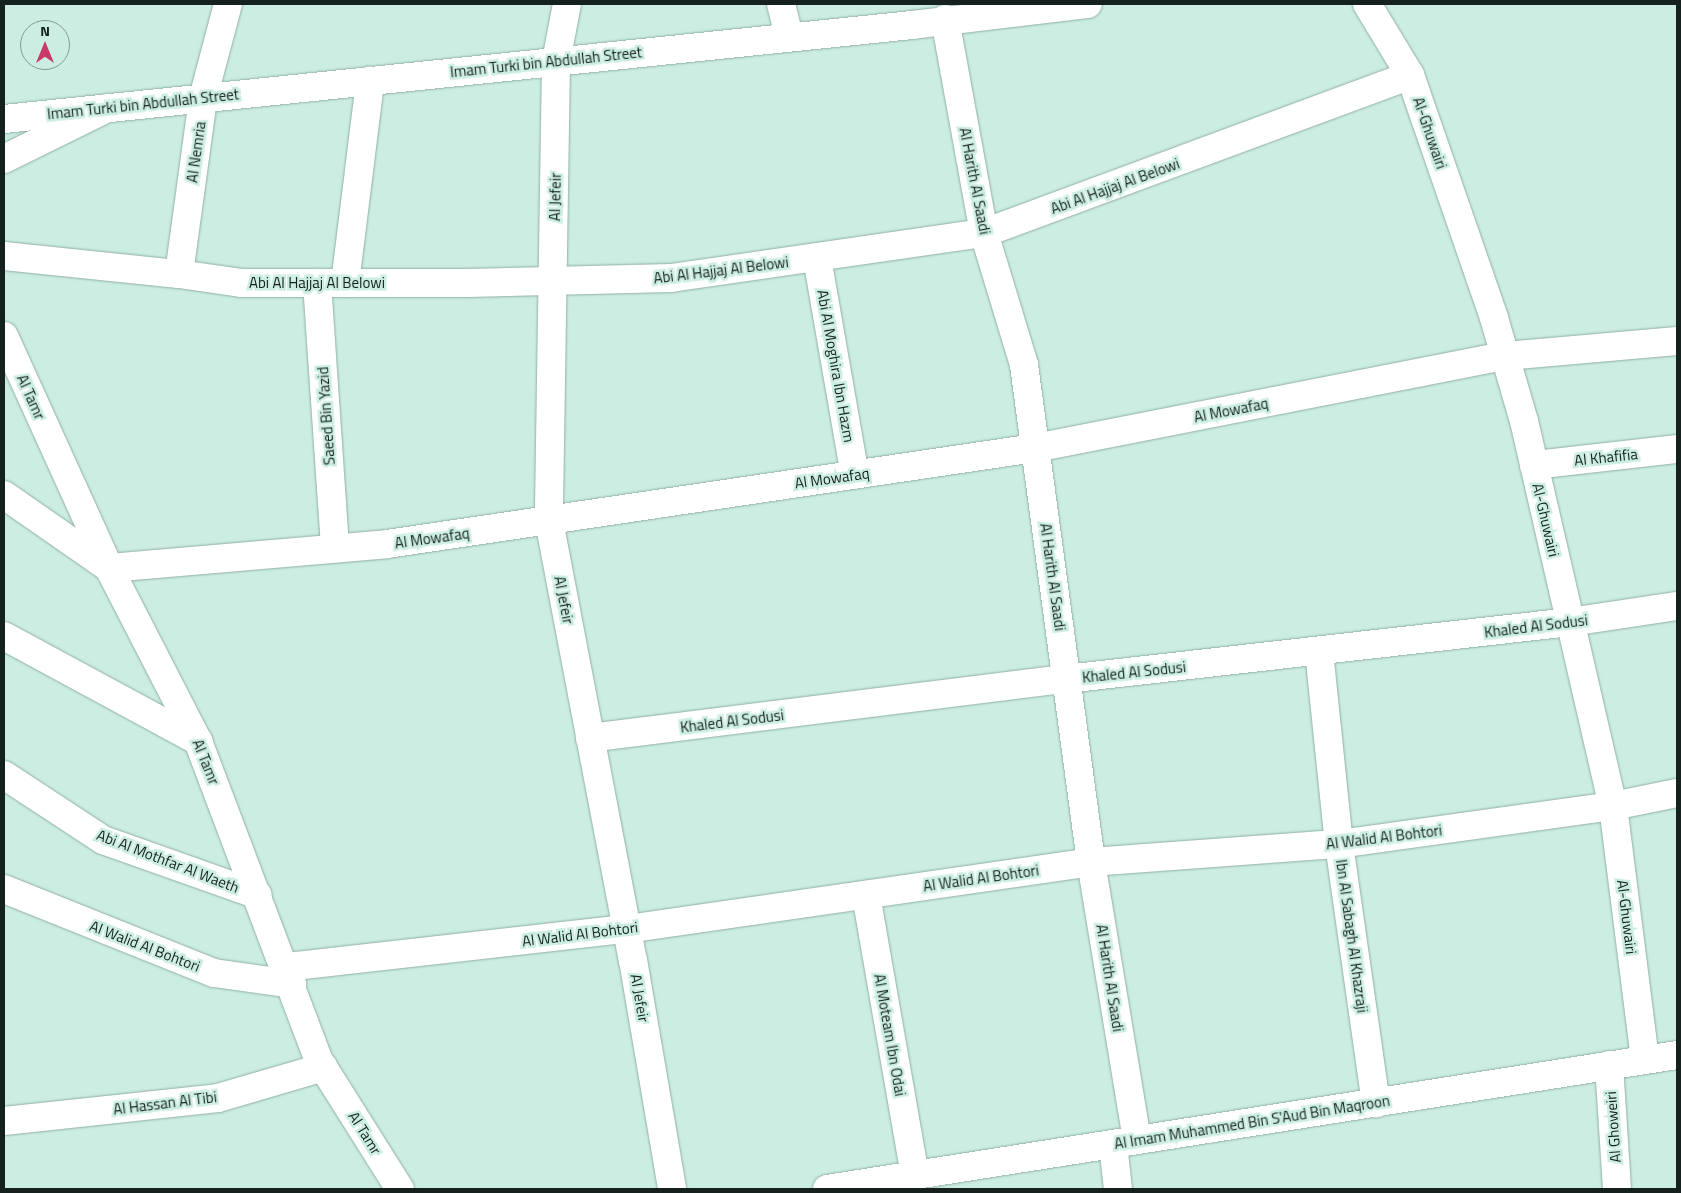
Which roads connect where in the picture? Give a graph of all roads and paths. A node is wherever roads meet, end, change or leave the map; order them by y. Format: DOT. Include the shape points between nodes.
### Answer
graph roads {
  1 [pos="228,4"];
  2 [pos="567,4"];
  3 [pos="781,4"];
  4 [pos="1088,4"];
  5 [pos="1367,4"];
  6 [pos="991,9"];
  7 [pos="909,14"];
  8 [pos="945,19"];
  9 [pos="789,37"];
  10 [pos="556,61"];
  11 [pos="1410,75"];
  12 [pos="370,80"];
  13 [pos="203,98"];
  14 [pos="107,108"];
  15 [pos="4,119"];
  16 [pos="4,159"];
  17 [pos="984,234"];
  18 [pos="4,256"];
  19 [pos="817,258"];
  20 [pos="180,274"];
  21 [pos="554,282"];
  22 [pos="317,283"];
  23 [pos="345,283"];
  24 [pos="4,336"];
  25 [pos="1677,341"];
  26 [pos="1505,356"];
  27 [pos="1035,448"];
  28 [pos="1677,449"];
  29 [pos="1534,465"];
  30 [pos="855,475"];
  31 [pos="4,496"];
  32 [pos="549,520"];
  33 [pos="335,548"];
  34 [pos="109,568"];
  35 [pos="1677,606"];
  36 [pos="1570,622"];
  37 [pos="4,636"];
  38 [pos="1319,651"];
  39 [pos="1066,679"];
  40 [pos="590,738"];
  41 [pos="198,741"];
  42 [pos="4,775"];
  43 [pos="1677,793"];
  44 [pos="1613,806"];
  45 [pos="1338,844"];
  46 [pos="1091,862"];
  47 [pos="4,889"];
  48 [pos="258,895"];
  49 [pos="866,895"];
  50 [pos="627,929"];
  51 [pos="289,976"];
  52 [pos="1677,1055"];
  53 [pos="1645,1060"];
  54 [pos="1609,1065"];
  55 [pos="324,1067"];
  56 [pos="1376,1102"];
  57 [pos="4,1121"];
  58 [pos="1125,1142"];
  59 [pos="915,1175"];
  60 [pos="400,1189"];
  61 [pos="672,1189"];
  62 [pos="827,1189"];
  63 [pos="1118,1189"];
  64 [pos="1617,1189"];
  1 -- 13 [label="street, Al Nemria"];
  2 -- 10 [label="street, Al Jefeir"];
  3 -- 9 [label="street"];
  4 -- 6 [label="street, Imam Turki bin Abdullah Street"];
  5 -- 11 [label="street, Al-Ghuwairi"];
  6 -- 8 [label="street, Imam Turki bin Abdullah Street"];
  7 -- 8 [label="street, Imam Turki bin Abdullah Street"];
  7 -- 9 [label="street, Imam Turki bin Abdullah Street"];
  8 -- 17 [label="street, Al Harith Al Saadi"];
  9 -- 10 [label="street, Imam Turki bin Abdullah Street"];
  10 -- 12 [label="street, Imam Turki bin Abdullah Street"];
  10 -- 21 [label="street, Al Jefeir"];
  11 -- 17 [label="street, Abi Al Hajjaj Al Belowi"];
  11 -- 26 [label="street, Al-Ghuwairi"];
  12 -- 13 [label="street, Imam Turki bin Abdullah Street"];
  12 -- 23 [label="street"];
  13 -- 14 [label="street, Imam Turki bin Abdullah Street"];
  13 -- 20 [label="street, Al Nemria"];
  14 -- 15 [label="street, Imam Turki bin Abdullah Street"];
  14 -- 16 [label="street"];
  17 -- 19 [label="street, Abi Al Hajjaj Al Belowi"];
  17 -- 27 [label="street, Al Harith Al Saadi" via="1024,365"];
  18 -- 20 [label="street, Abi Al Hajjaj Al Belowi"];
  19 -- 21 [label="street, Abi Al Hajjaj Al Belowi" via="671,278"];
  19 -- 30 [label="street, Abi Al Moghira Ibn Hazm"];
  20 -- 22 [label="street, Abi Al Hajjaj Al Belowi" via="242,283"];
  21 -- 23 [label="street, Abi Al Hajjaj Al Belowi"];
  21 -- 32 [label="street, Al Jefeir"];
  22 -- 23 [label="street, Abi Al Hajjaj Al Belowi"];
  22 -- 33 [label="street, Saeed Bin Yazid"];
  24 -- 34 [label="street, Al Tamr"];
  25 -- 26 [label="street, Al Mowafaq"];
  26 -- 27 [label="street, Al Mowafaq"];
  26 -- 29 [label="street, Al-Ghuwairi"];
  27 -- 30 [label="street, Al Mowafaq"];
  27 -- 39 [label="street, Al Harith Al Saadi"];
  28 -- 29 [label="street, Al Khafifia"];
  29 -- 36 [label="street, Al-Ghuwairi"];
  30 -- 32 [label="street, Al Mowafaq"];
  31 -- 34 [label="street"];
  32 -- 33 [label="street, Al Mowafaq" via="387,544"];
  32 -- 40 [label="street, Al Jefeir"];
  33 -- 34 [label="street, Al Mowafaq"];
  34 -- 41 [label="street, Al Tamr"];
  35 -- 36 [label="street, Khaled Al Sodusi"];
  36 -- 38 [label="street, Khaled Al Sodusi"];
  36 -- 44 [label="street, Al-Ghuwairi"];
  37 -- 41 [label="street"];
  38 -- 39 [label="street, Khaled Al Sodusi"];
  38 -- 45 [label="street, Ibn Al Sabagh Al Khazraji"];
  39 -- 40 [label="street, Khaled Al Sodusi"];
  39 -- 46 [label="street, Al Harith Al Saadi"];
  40 -- 50 [label="street, Al Jefeir"];
  41 -- 48 [label="street, Al Tamr"];
  42 -- 48 [label="street, Abi Al Mothfar Al Waeth" via="104,840"];
  43 -- 44 [label="street, Al Walid Al Bohtori"];
  44 -- 45 [label="street, Al Walid Al Bohtori"];
  44 -- 53 [label="street, Al-Ghuwairi"];
  45 -- 46 [label="street, Al Walid Al Bohtori"];
  45 -- 56 [label="street, Ibn Al Sabagh Al Khazraji"];
  46 -- 49 [label="street, Al Walid Al Bohtori"];
  46 -- 58 [label="street, Al Harith Al Saadi"];
  47 -- 51 [label="street, Al Walid Al Bohtori" via="214,973"];
  48 -- 51 [label="street, Al Tamr"];
  49 -- 50 [label="street, Al Walid Al Bohtori"];
  49 -- 59 [label="street, Al Moteam Ibn Odai"];
  50 -- 51 [label="street, Al Walid Al Bohtori"];
  50 -- 61 [label="street, Al Jefeir"];
  51 -- 55 [label="street, Al Tamr"];
  52 -- 53 [label="street, Al Imam Muhammed Bin S'Aud Bin Maqroon"];
  53 -- 54 [label="street, Al Imam Muhammed Bin S'Aud Bin Maqroon"];
  54 -- 56 [label="street, Al Imam Muhammed Bin S'Aud Bin Maqroon"];
  54 -- 64 [label="street, Al Ghoweiri"];
  55 -- 57 [label="street, Al Hassan Al Tibi" via="218,1098"];
  55 -- 60 [label="street, Al Tamr"];
  56 -- 58 [label="street, Al Imam Muhammed Bin S'Aud Bin Maqroon"];
  58 -- 59 [label="street, Al Imam Muhammed Bin S'Aud Bin Maqroon"];
  58 -- 63 [label="street, Al Harith Al Saadi"];
  59 -- 62 [label="street, Al Imam Muhammed Bin S'Aud Bin Maqroon"];
}
